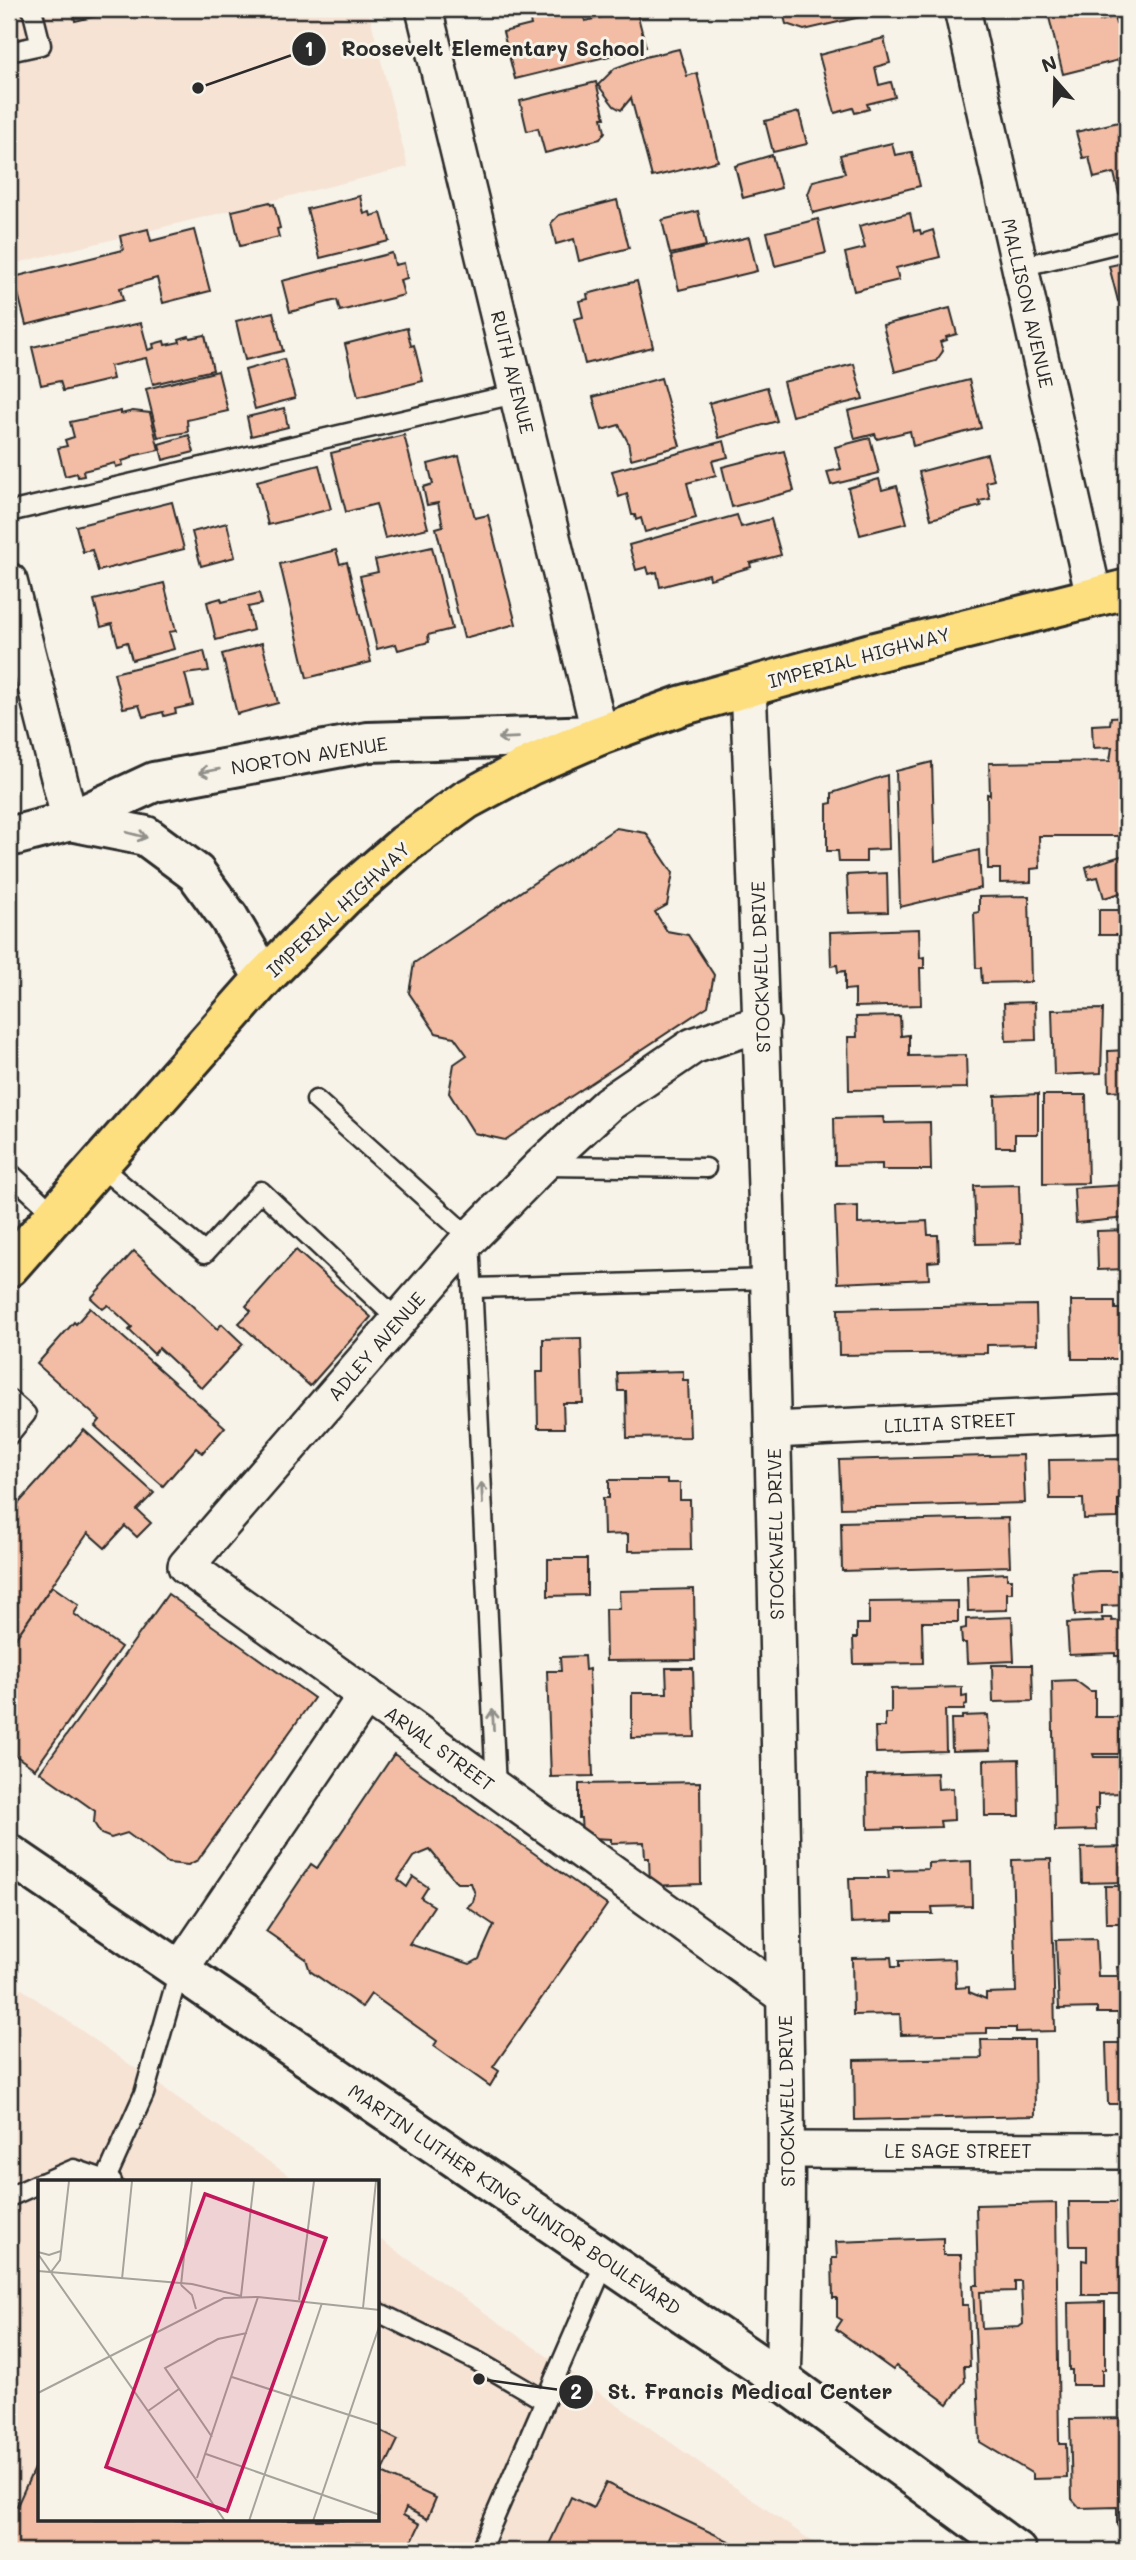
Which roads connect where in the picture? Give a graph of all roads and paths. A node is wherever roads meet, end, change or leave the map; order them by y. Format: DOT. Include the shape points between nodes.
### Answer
graph roads {
  1 [pos="32,9"];
  2 [pos="424,9"];
  3 [pos="962,9"];
  4 [pos="9,52"];
  5 [pos="1127,241"];
  6 [pos="1020,267"];
  7 [pos="519,393"];
  8 [pos="9,512"];
  9 [pos="9,580"];
  10 [pos="1110,593"];
  11 [pos="748,687"];
  12 [pos="600,735"];
  13 [pos="70,821"];
  14 [pos="9,836"];
  15 [pos="264,978"];
  16 [pos="762,1023"];
  17 [pos="317,1100"];
  18 [pos="98,1165"];
  19 [pos="541,1166"];
  20 [pos="706,1168"];
  21 [pos="9,1172"];
  22 [pos="55,1214"];
  23 [pos="470,1238"];
  24 [pos="9,1267"];
  25 [pos="769,1279"];
  26 [pos="473,1288"];
  27 [pos="398,1320"];
  28 [pos="9,1399"];
  29 [pos="1127,1413"];
  30 [pos="773,1430"];
  31 [pos="9,1435"];
  32 [pos="366,1695"];
  33 [pos="496,1788"];
  34 [pos="9,1854"];
  35 [pos="179,1971"];
  36 [pos="784,1996"];
  37 [pos="788,2150"];
  38 [pos="1127,2151"];
  39 [pos="48,2180"];
  40 [pos="106,2180"];
  41 [pos="109,2180"];
  42 [pos="38,2185"];
  43 [pos="9,2197"];
  44 [pos="606,2260"];
  45 [pos="380,2313"];
  46 [pos="783,2381"];
  47 [pos="545,2401"];
  48 [pos="480,2551"];
  49 [pos="1016,2551"];
  1 -- 4 [label="lane" via="41,45"];
  2 -- 7 [label="street, RUTH AVENUE"];
  3 -- 6 [label="street, MALLISON AVENUE"];
  5 -- 6 [label="lane"];
  6 -- 10 [label="street, MALLISON AVENUE"];
  7 -- 8 [label="lane"];
  7 -- 12 [label="street, RUTH AVENUE"];
  9 -- 13 [label="street"];
  10 -- 11 [label="main road, IMPERIAL HIGHWAY"];
  11 -- 12 [label="main road, IMPERIAL HIGHWAY"];
  11 -- 16 [label="street, STOCKWELL DRIVE"];
  12 -- 13 [label="main road, NORTON AVENUE, one-way" via="368,742 154,782"];
  12 -- 15 [label="main road, IMPERIAL HIGHWAY" via="531,765 435,822 345,896"];
  13 -- 14 [label="main road, NORTON AVENUE"];
  13 -- 15 [label="main road, NORTON AVENUE, one-way" via="146,836 196,873"];
  15 -- 18 [label="main road, IMPERIAL HIGHWAY"];
  16 -- 19 [label="street, ADLEY AVENUE" via="693,1046 608,1104"];
  16 -- 25 [label="street, STOCKWELL DRIVE"];
  17 -- 23 [label="lane"];
  18 -- 22 [label="main road, IMPERIAL HIGHWAY"];
  18 -- 27 [label="lane" via="205,1253 261,1191"];
  19 -- 20 [label="lane"];
  19 -- 23 [label="street, ADLEY AVENUE"];
  21 -- 22 [label="lane"];
  22 -- 24 [label="main road, IMPERIAL HIGHWAY"];
  23 -- 26 [label="lane"];
  23 -- 27 [label="street, ADLEY AVENUE"];
  25 -- 26 [label="lane"];
  25 -- 30 [label="street, STOCKWELL DRIVE"];
  33 -- 26 [label="lane, one-way"];
  27 -- 32 [label="street, ADLEY AVENUE" via="186,1566"];
  28 -- 31 [label="lane" via="26,1414"];
  29 -- 30 [label="street, LILITA STREET"];
  30 -- 36 [label="street, STOCKWELL DRIVE"];
  32 -- 33 [label="street, ARVAL STREET"];
  32 -- 35 [label="street, ARVAL STREET"];
  33 -- 36 [label="street, ARVAL STREET"];
  34 -- 35 [label="main road, MARTIN LUTHER KING JUNIOR BOULEVARD"];
  35 -- 41 [label="lane" via="144,2094"];
  35 -- 44 [label="main road, MARTIN LUTHER KING JUNIOR BOULEVARD"];
  36 -- 37 [label="street, STOCKWELL DRIVE"];
  37 -- 38 [label="street, LE SAGE STREET"];
  37 -- 46 [label="street, STOCKWELL DRIVE"];
  39 -- 40 [label="lane" via="74,2168"];
  42 -- 43 [label="lane"];
  44 -- 46 [label="main road, MARTIN LUTHER KING JUNIOR BOULEVARD"];
  44 -- 47 [label="lane"];
  45 -- 47 [label="lane"];
  46 -- 49 [label="main road, MARTIN LUTHER KING JUNIOR BOULEVARD"];
  47 -- 48 [label="lane"];
}
